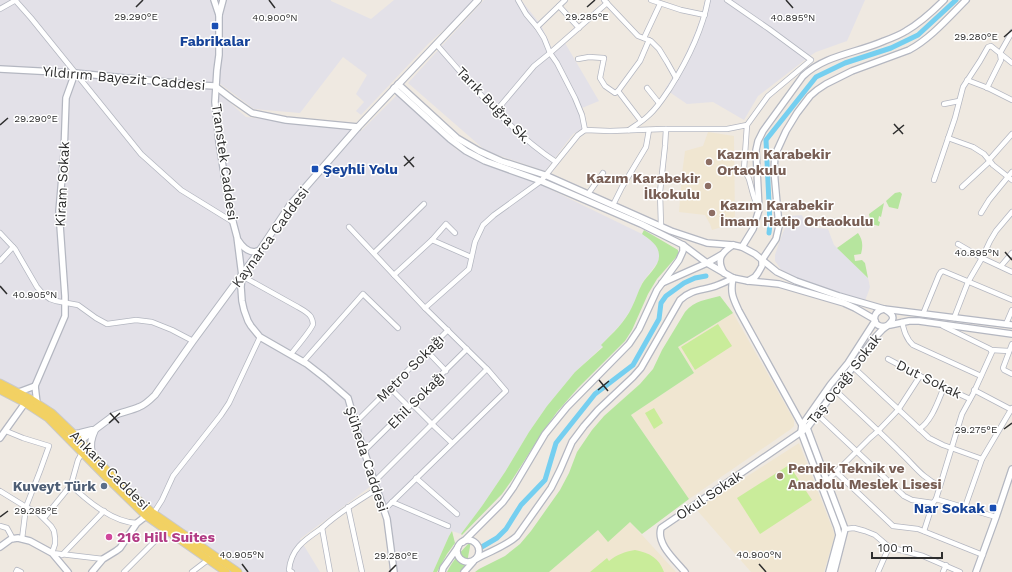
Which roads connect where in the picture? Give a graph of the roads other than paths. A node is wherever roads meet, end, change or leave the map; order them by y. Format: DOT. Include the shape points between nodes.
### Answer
graph roads {
  1 [pos="16,0"];
  2 [pos="214,0"];
  3 [pos="224,0"];
  4 [pos="478,0"];
  5 [pos="518,0"];
  6 [pos="565,0"];
  7 [pos="651,0"];
  8 [pos="708,0"];
  9 [pos="727,0"];
  10 [pos="944,0"];
  11 [pos="966,0"];
  12 [pos="605,1"];
  13 [pos="660,4"];
  14 [pos="558,6"];
  15 [pos="0,9"];
  16 [pos="219,15"];
  17 [pos="705,15"];
  18 [pos="537,27"];
  19 [pos="579,28"];
  20 [pos="1012,32"];
  21 [pos="644,38"];
  22 [pos="649,40"];
  23 [pos="436,44"];
  24 [pos="1000,52"];
  25 [pos="550,53"];
  26 [pos="578,60"];
  27 [pos="1012,63"];
  28 [pos="0,69"];
  29 [pos="75,73"];
  30 [pos="676,78"];
  31 [pos="967,80"];
  32 [pos="215,86"];
  33 [pos="396,86"];
  34 [pos="648,88"];
  35 [pos="987,88"];
  36 [pos="618,91"];
  37 [pos="1012,100"];
  38 [pos="959,101"];
  39 [pos="659,103"];
  40 [pos="944,104"];
  41 [pos="496,111"];
  42 [pos="641,121"];
  43 [pos="747,125"];
  44 [pos="358,127"];
  45 [pos="666,129"];
  46 [pos="585,130"];
  47 [pos="629,130"];
  48 [pos="649,130"];
  49 [pos="1012,134"];
  50 [pos="948,138"];
  51 [pos="990,161"];
  52 [pos="556,162"];
  53 [pos="1012,172"];
  54 [pos="602,173"];
  55 [pos="545,175"];
  56 [pos="1010,179"];
  57 [pos="934,180"];
  58 [pos="541,181"];
  59 [pos="962,187"];
  60 [pos="588,194"];
  61 [pos="424,204"];
  62 [pos="613,205"];
  63 [pos="759,210"];
  64 [pos="1012,212"];
  65 [pos="981,213"];
  66 [pos="233,222"];
  67 [pos="661,226"];
  68 [pos="350,227"];
  69 [pos="455,233"];
  70 [pos="0,234"];
  71 [pos="237,237"];
  72 [pos="432,240"];
  73 [pos="958,244"];
  74 [pos="683,245"];
  75 [pos="733,245"];
  76 [pos="13,247"];
  77 [pos="742,247"];
  78 [pos="260,250"];
  79 [pos="374,253"];
  80 [pos="1012,253"];
  81 [pos="721,255"];
  82 [pos="471,257"];
  83 [pos="982,258"];
  84 [pos="762,260"];
  85 [pos="0,261"];
  86 [pos="707,263"];
  87 [pos="1001,266"];
  88 [pos="1012,272"];
  89 [pos="724,273"];
  90 [pos="394,275"];
  91 [pos="242,276"];
  92 [pos="733,278"];
  93 [pos="748,281"];
  94 [pos="968,282"];
  95 [pos="662,283"];
  96 [pos="1012,300"];
  97 [pos="65,302"];
  98 [pos="425,308"];
  99 [pos="885,310"];
  100 [pos="1012,310"];
  101 [pos="923,314"];
  102 [pos="954,318"];
  103 [pos="875,320"];
  104 [pos="902,322"];
  105 [pos="940,324"];
  106 [pos="1006,324"];
  107 [pos="1012,325"];
  108 [pos="888,326"];
  109 [pos="398,328"];
  110 [pos="448,330"];
  111 [pos="1012,334"];
  112 [pos="260,337"];
  113 [pos="194,341"];
  114 [pos="1012,344"];
  115 [pos="467,349"];
  116 [pos="991,350"];
  117 [pos="427,351"];
  118 [pos="1009,351"];
  119 [pos="290,354"];
  120 [pos="888,359"];
  121 [pos="303,362"];
  122 [pos="850,365"];
  123 [pos="487,369"];
  124 [pos="446,370"];
  125 [pos="1012,374"];
  126 [pos="920,376"];
  127 [pos="981,376"];
  128 [pos="0,383"];
  129 [pos="830,385"];
  130 [pos="35,386"];
  131 [pos="944,387"];
  132 [pos="390,388"];
  133 [pos="835,390"];
  134 [pos="974,390"];
  135 [pos="1,392"];
  136 [pos="20,392"];
  137 [pos="970,399"];
  138 [pos="26,403"];
  139 [pos="37,403"];
  140 [pos="411,405"];
  141 [pos="1012,409"];
  142 [pos="898,410"];
  143 [pos="815,412"];
  144 [pos="355,423"];
  145 [pos="432,424"];
  146 [pos="805,426"];
  147 [pos="96,429"];
  148 [pos="919,429"];
  149 [pos="6,431"];
  150 [pos="878,431"];
  151 [pos="801,432"];
  152 [pos="74,434"];
  153 [pos="0,438"];
  154 [pos="77,442"];
  155 [pos="452,443"];
  156 [pos="952,447"];
  157 [pos="364,451"];
  158 [pos="856,451"];
  159 [pos="82,453"];
  160 [pos="92,454"];
  161 [pos="982,459"];
  162 [pos="1012,469"];
  163 [pos="836,472"];
  164 [pos="416,478"];
  165 [pos="1010,480"];
  166 [pos="374,482"];
  167 [pos="824,482"];
  168 [pos="71,485"];
  169 [pos="940,486"];
  170 [pos="377,489"];
  171 [pos="0,491"];
  172 [pos="935,501"];
  173 [pos="392,502"];
  174 [pos="26,507"];
  175 [pos="348,507"];
  176 [pos="966,507"];
  177 [pos="384,510"];
  178 [pos="104,511"];
  179 [pos="149,514"];
  180 [pos="457,514"];
  181 [pos="996,517"];
  182 [pos="44,518"];
  183 [pos="137,523"];
  184 [pos="0,526"];
  185 [pos="448,526"];
  186 [pos="322,528"];
  187 [pos="845,529"];
  188 [pos="166,530"];
  189 [pos="924,531"];
  190 [pos="13,539"];
  191 [pos="22,539"];
  192 [pos="463,542"];
  193 [pos="0,547"];
  194 [pos="458,547"];
  195 [pos="889,547"];
  196 [pos="52,553"];
  197 [pos="62,555"];
  198 [pos="983,555"];
  199 [pos="103,559"];
  200 [pos="209,560"];
  201 [pos="474,560"];
  202 [pos="946,565"];
  203 [pos="68,572"];
  204 [pos="92,572"];
  205 [pos="124,572"];
  206 [pos="192,572"];
  207 [pos="226,572"];
  208 [pos="238,572"];
  209 [pos="292,572"];
  210 [pos="330,572"];
  211 [pos="362,572"];
  212 [pos="394,572"];
  213 [pos="442,572"];
  214 [pos="464,572"];
  215 [pos="685,572"];
  216 [pos="829,572"];
  217 [pos="834,572"];
  218 [pos="878,572"];
  219 [pos="943,572"];
  220 [pos="960,572"];
  221 [pos="976,572"];
  1 -- 15 [label="street"];
  1 -- 29 [label="street"];
  2 -- 16 [label="street"];
  3 -- 16 [label="street, Transtek Caddesi"];
  4 -- 23 [label="main road, Kaynarca Caddesi"];
  5 -- 18 [label="street"];
  6 -- 14 [label="street"];
  7 -- 13 [label="street"];
  8 -- 17 [label="street"];
  9 -- 43 [label="street" via="811,60 768,96"];
  10 -- 63 [label="street" via="905,32 868,48 824,61 810,69 763,130 758,141 756,150"];
  11 -- 84 [label="street" via="916,46 838,78 817,90 804,103 786,131 776,155 774,170 779,226 776,239"];
  12 -- 19 [label="street"];
  12 -- 21 [label="street" via="638,36"];
  13 -- 17 [label="street"];
  13 -- 21 [label="street"];
  14 -- 18 [label="street"];
  14 -- 19 [label="street"];
  16 -- 32 [label="street, Transtek Caddesi" via="219,56"];
  17 -- 30 [label="street"];
  18 -- 25 [label="street"];
  19 -- 25 [label="street"];
  20 -- 24 [label="street"];
  21 -- 22 [label="street"];
  22 -- 30 [label="street" via="659,49"];
  22 -- 36 [label="street" via="640,61"];
  23 -- 33 [label="main road, Kaynarca Caddesi"];
  23 -- 41 [label="street, Tarık Buğra Sk."];
  24 -- 27 [label="street"];
  24 -- 31 [label="street" via="991,46 988,47"];
  24 -- 35 [label="street" via="1002,60"];
  25 -- 41 [label="street" via="534,66"];
  25 -- 46 [label="street" via="575,98"];
  26 -- 36 [label="street" via="590,57 604,58 600,78 615,93"];
  28 -- 29 [label="street, Yıldırım Bayezit Caddesi"];
  29 -- 32 [label="street, Yıldırım Bayezit Caddesi"];
  29 -- 66 [label="street" via="141,154 182,190"];
  29 -- 97 [label="street, Kiram Sokak" via="66,98 59,211"];
  30 -- 39 [label="street"];
  31 -- 35 [label="street"];
  31 -- 38 [label="street" via="961,90"];
  32 -- 44 [label="street, Yıldırım Bayezit Caddesi" via="252,113 286,120"];
  32 -- 66 [label="street, Transtek Caddesi" via="219,142"];
  33 -- 44 [label="main road, Kaynarca Caddesi"];
  33 -- 55 [label="street" via="457,138 479,151"];
  33 -- 58 [label="street" via="450,140 466,151"];
  34 -- 39 [label="street"];
  35 -- 37 [label="street"];
  36 -- 42 [label="street"];
  38 -- 40 [label="street"];
  38 -- 50 [label="street"];
  39 -- 42 [label="street" via="650,115"];
  41 -- 52 [label="street, Tarık Buğra Sk." via="539,151"];
  42 -- 47 [label="street"];
  43 -- 45 [label="street" via="727,129"];
  43 -- 63 [label="street" via="744,169"];
  44 -- 78 [label="main road, Kaynarca Caddesi" via="290,205"];
  45 -- 48 [label="street"];
  45 -- 67 [label="street" via="660,192"];
  46 -- 47 [label="street"];
  46 -- 52 [label="street"];
  47 -- 48 [label="street"];
  48 -- 62 [label="street" via="646,147"];
  49 -- 51 [label="street"];
  50 -- 51 [label="street" via="973,147"];
  50 -- 57 [label="street"];
  51 -- 56 [label="street"];
  51 -- 59 [label="street"];
  52 -- 55 [label="street"];
  53 -- 56 [label="street"];
  54 -- 60 [label="street"];
  55 -- 58 [label="street"];
  55 -- 60 [label="street"];
  56 -- 65 [label="street" via="989,200"];
  58 -- 74 [label="street"];
  58 -- 82 [label="street" via="483,225"];
  60 -- 62 [label="street"];
  61 -- 79 [label="street"];
  62 -- 67 [label="street"];
  63 -- 77 [label="street" via="753,229"];
  64 -- 83 [label="street" via="996,231"];
  66 -- 71 [label="street, Transtek Caddesi"];
  67 -- 75 [label="street" via="707,243"];
  68 -- 79 [label="street"];
  69 -- 72 [label="street" via="446,224"];
  70 -- 76 [label="street"];
  71 -- 78 [label="street" via="246,250"];
  71 -- 91 [label="street, Transtek Caddesi"];
  72 -- 82 [label="street"];
  72 -- 90 [label="street"];
  73 -- 83 [label="street"];
  74 -- 86 [label="street"];
  74 -- 95 [label="street" via="679,260"];
  75 -- 77 [label="street"];
  75 -- 81 [label="street"];
  76 -- 85 [label="street"];
  76 -- 97 [label="street" via="43,294 50,299"];
  77 -- 84 [label="street"];
  78 -- 91 [label="main road, Kaynarca Caddesi"];
  79 -- 90 [label="street"];
  80 -- 87 [label="street"];
  81 -- 86 [label="street"];
  81 -- 89 [label="street" via="720,264"];
  82 -- 98 [label="street" via="469,269"];
  83 -- 87 [label="street"];
  83 -- 94 [label="street"];
  84 -- 93 [label="street" via="758,273"];
  84 -- 99 [label="street" via="777,272 796,281"];
  86 -- 89 [label="street"];
  86 -- 95 [label="street"];
  87 -- 88 [label="street"];
  89 -- 92 [label="street"];
  90 -- 98 [label="street"];
  91 -- 112 [label="street, Şüheda Caddesi" via="244,310 248,321"];
  91 -- 113 [label="main road, Kaynarca Caddesi"];
  91 -- 119 [label="street" via="304,310 311,318 312,327"];
  92 -- 93 [label="street"];
  92 -- 146 [label="street" via="731,288 739,311"];
  92 -- 201 [label="street" via="717,286 694,291 680,300 640,368 598,410 572,442 551,488 517,536 505,545"];
  93 -- 103 [label="street" via="779,284 844,302"];
  94 -- 96 [label="street"];
  94 -- 101 [label="street" via="941,272"];
  94 -- 102 [label="street"];
  95 -- 192 [label="street" via="629,344 567,407 545,434 503,502"];
  97 -- 113 [label="street" via="78,305 107,324 136,320 152,322"];
  97 -- 130 [label="street, Kiram Sokak" via="65,316"];
  98 -- 110 [label="street"];
  99 -- 101 [label="street"];
  99 -- 103 [label="street" via="877,312"];
  99 -- 108 [label="street" via="892,317"];
  100 -- 106 [label="street"];
  101 -- 102 [label="street"];
  102 -- 106 [label="street"];
  103 -- 108 [label="street" via="879,326"];
  103 -- 122 [label="street, Taş Ocağı Sokak"];
  104 -- 105 [label="street" via="909,320"];
  104 -- 108 [label="street"];
  104 -- 127 [label="street" via="907,338 914,345"];
  105 -- 111 [label="street"];
  105 -- 116 [label="street"];
  106 -- 107 [label="street"];
  108 -- 122 [label="street, Taş Ocağı Sokak"];
  109 -- 121 [label="street" via="363,294"];
  110 -- 115 [label="street"];
  110 -- 117 [label="street, Metro Sokağı"];
  112 -- 119 [label="street, Şüheda Caddesi"];
  112 -- 179 [label="street" via="221,416 173,476 162,500 155,511"];
  113 -- 147 [label="main road, Kaynarca Caddesi" via="155,396 138,408 119,413"];
  114 -- 118 [label="street"];
  115 -- 123 [label="street"];
  115 -- 124 [label="street, Ehil Sokağı"];
  116 -- 118 [label="street"];
  116 -- 127 [label="street"];
  117 -- 124 [label="street"];
  117 -- 132 [label="street, Metro Sokağı"];
  118 -- 125 [label="street" via="1003,368"];
  119 -- 121 [label="street, Şüheda Caddesi"];
  120 -- 126 [label="street, Dut Sokak"];
  121 -- 144 [label="street, Şüheda Caddesi" via="348,398"];
  122 -- 129 [label="street, Taş Ocağı Sokak"];
  122 -- 133 [label="street, Taş Ocağı Sokak"];
  122 -- 142 [label="street"];
  123 -- 145 [label="street"];
  123 -- 155 [label="street" via="506,390"];
  124 -- 140 [label="street, Ehil Sokağı"];
  126 -- 131 [label="street, Dut Sokak"];
  126 -- 142 [label="street"];
  127 -- 134 [label="street"];
  128 -- 136 [label="main road, Ankara Caddesi"];
  129 -- 133 [label="street"];
  129 -- 143 [label="street, Taş Ocağı Sokak"];
  130 -- 136 [label="street"];
  130 -- 139 [label="street"];
  131 -- 137 [label="street, Dut Sokak"];
  131 -- 148 [label="street" via="929,420"];
  132 -- 140 [label="street"];
  132 -- 144 [label="street, Metro Sokağı"];
  133 -- 143 [label="street, Taş Ocağı Sokak"];
  133 -- 150 [label="street"];
  134 -- 137 [label="street"];
  134 -- 141 [label="street, Dut Sokak"];
  135 -- 138 [label="main road, Ankara Caddesi"];
  136 -- 139 [label="main road, Ankara Caddesi"];
  137 -- 156 [label="street" via="961,417"];
  138 -- 149 [label="street"];
  138 -- 154 [label="main road, Ankara Caddesi"];
  139 -- 152 [label="main road, Ankara Caddesi"];
  140 -- 145 [label="street"];
  140 -- 157 [label="street, Ehil Sokağı"];
  141 -- 161 [label="street"];
  142 -- 148 [label="street"];
  142 -- 150 [label="street"];
  143 -- 146 [label="street, Taş Ocağı Sokak"];
  143 -- 158 [label="street"];
  144 -- 157 [label="street, Şüheda Caddesi"];
  145 -- 155 [label="street"];
  145 -- 166 [label="street"];
  146 -- 151 [label="street, Taş Ocağı Sokak"];
  146 -- 167 [label="street"];
  147 -- 152 [label="main road"];
  147 -- 154 [label="main road, Kaynarca Caddesi"];
  147 -- 160 [label="main road" via="90,442"];
  148 -- 156 [label="street" via="935,442"];
  149 -- 153 [label="street"];
  149 -- 174 [label="street" via="49,446"];
  150 -- 158 [label="street"];
  150 -- 169 [label="street" via="922,475"];
  151 -- 167 [label="street, Taş Ocağı Sokak"];
  151 -- 215 [label="street, Okul Sokak" via="661,528 665,548"];
  152 -- 154 [label="main road, Ankara Caddesi"];
  154 -- 159 [label="main road, Ankara Caddesi"];
  154 -- 160 [label="main road, Ankara Caddesi"];
  155 -- 164 [label="street"];
  156 -- 161 [label="street"];
  156 -- 169 [label="street"];
  157 -- 166 [label="street, Şüheda Caddesi"];
  158 -- 163 [label="street"];
  158 -- 172 [label="street" via="904,496 912,500"];
  159 -- 168 [label="street"];
  159 -- 179 [label="main road, Ankara Caddesi"];
  160 -- 179 [label="main road, Ankara Caddesi"];
  161 -- 176 [label="street"];
  162 -- 165 [label="street"];
  163 -- 167 [label="street"];
  163 -- 189 [label="street" via="891,525"];
  164 -- 173 [label="street"];
  164 -- 180 [label="street"];
  165 -- 181 [label="street"];
  166 -- 170 [label="street, Şüheda Caddesi"];
  167 -- 187 [label="street"];
  167 -- 216 [label="street, Taş Ocağı Sokak" via="839,534"];
  168 -- 178 [label="street"];
  168 -- 182 [label="street"];
  169 -- 172 [label="street"];
  170 -- 175 [label="street"];
  170 -- 177 [label="street, Şüheda Caddesi"];
  171 -- 174 [label="street"];
  172 -- 176 [label="street"];
  172 -- 189 [label="street"];
  173 -- 177 [label="street"];
  173 -- 185 [label="street"];
  174 -- 182 [label="street"];
  174 -- 191 [label="street"];
  175 -- 186 [label="street"];
  175 -- 211 [label="street"];
  176 -- 181 [label="street"];
  177 -- 212 [label="street, Şüheda Caddesi"];
  178 -- 183 [label="street" via="122,521"];
  178 -- 197 [label="street"];
  179 -- 183 [label="street"];
  179 -- 188 [label="main road, Ankara Caddesi"];
  179 -- 208 [label="main road, Ankara Caddesi"];
  181 -- 198 [label="street"];
  182 -- 196 [label="street" via="54,531 55,544"];
  183 -- 199 [label="street" via="120,548"];
  184 -- 190 [label="street" via="7,528"];
  186 -- 209 [label="street" via="302,542 293,554 289,570"];
  186 -- 210 [label="street"];
  187 -- 195 [label="street" via="854,528 875,535"];
  187 -- 217 [label="street"];
  188 -- 200 [label="main road, Ankara Caddesi"];
  188 -- 205 [label="street"];
  189 -- 198 [label="street"];
  190 -- 191 [label="street"];
  190 -- 193 [label="street"];
  191 -- 196 [label="street"];
  192 -- 194 [label="street"];
  192 -- 201 [label="street" via="473,542 478,547 479,554"];
  194 -- 201 [label="street" via="459,558 465,562"];
  194 -- 213 [label="street"];
  195 -- 202 [label="street"];
  195 -- 218 [label="street"];
  196 -- 197 [label="street"];
  196 -- 203 [label="street"];
  197 -- 199 [label="street"];
  198 -- 221 [label="street"];
  199 -- 204 [label="street"];
  200 -- 206 [label="street"];
  200 -- 207 [label="main road, Ankara Caddesi"];
  201 -- 214 [label="street"];
  202 -- 219 [label="street"];
  202 -- 220 [label="street"];
}
